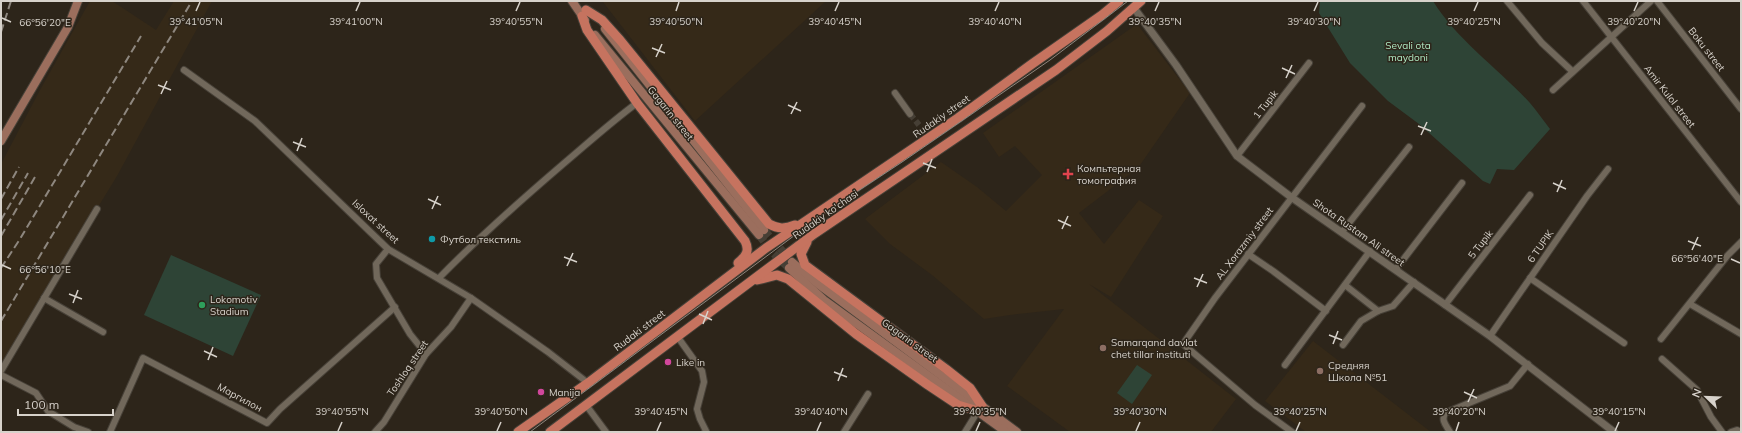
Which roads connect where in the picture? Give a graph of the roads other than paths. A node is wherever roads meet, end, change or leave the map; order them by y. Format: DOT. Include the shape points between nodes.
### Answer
graph roads {
  1 [pos="78,1"];
  2 [pos="572,1"];
  3 [pos="576,1"];
  4 [pos="1119,1"];
  5 [pos="1141,1"];
  6 [pos="1507,1"];
  7 [pos="1583,1"];
  8 [pos="1651,1"];
  9 [pos="1657,1"];
  10 [pos="1134,8"];
  11 [pos="584,13"];
  12 [pos="1612,38"];
  13 [pos="1308,63"];
  14 [pos="184,70"];
  15 [pos="1572,71"];
  16 [pos="1553,90"];
  17 [pos="895,93"];
  18 [pos="637,103"];
  19 [pos="1362,106"];
  20 [pos="1741,109"];
  21 [pos="910,114"];
  22 [pos="1,141"];
  23 [pos="1409,147"];
  24 [pos="1237,156"];
  25 [pos="898,159"];
  26 [pos="1608,169"];
  27 [pos="907,172"];
  28 [pos="1462,183"];
  29 [pos="1530,195"];
  30 [pos="1291,196"];
  31 [pos="1741,202"];
  32 [pos="97,209"];
  33 [pos="807,220"];
  34 [pos="1342,232"];
  35 [pos="762,233"];
  36 [pos="814,234"];
  37 [pos="1741,242"];
  38 [pos="388,249"];
  39 [pos="1370,251"];
  40 [pos="1248,254"];
  41 [pos="791,265"];
  42 [pos="1396,269"];
  43 [pos="439,278"];
  44 [pos="1530,278"];
  45 [pos="722,281"];
  46 [pos="1414,282"];
  47 [pos="745,285"];
  48 [pos="1345,285"];
  49 [pos="44,298"];
  50 [pos="471,298"];
  51 [pos="696,301"];
  52 [pos="1690,304"];
  53 [pos="1445,305"];
  54 [pos="395,307"];
  55 [pos="1326,311"];
  56 [pos="1378,311"];
  57 [pos="704,315"];
  58 [pos="103,332"];
  59 [pos="1741,334"];
  60 [pos="677,336"];
  61 [pos="1490,336"];
  62 [pos="1661,339"];
  63 [pos="1624,343"];
  64 [pos="1343,345"];
  65 [pos="426,354"];
  66 [pos="1662,359"];
  67 [pos="1528,364"];
  68 [pos="1285,365"];
  69 [pos="1,371"];
  70 [pos="1,375"];
  71 [pos="588,383"];
  72 [pos="868,394"];
  73 [pos="586,405"];
  74 [pos="980,408"];
  75 [pos="88,432"];
  76 [pos="110,432"];
  77 [pos="375,432"];
  78 [pos="518,432"];
  79 [pos="550,432"];
  80 [pos="606,432"];
  81 [pos="707,432"];
  82 [pos="844,432"];
  83 [pos="965,432"];
  84 [pos="1006,432"];
  85 [pos="1017,432"];
  86 [pos="1292,432"];
  87 [pos="1450,432"];
  88 [pos="1614,432"];
  89 [pos="1722,432"];
  90 [pos="1731,432"];
  91 [pos="1741,432"];
  1 -- 22 [label="main road" via="68,27"];
  2 -- 11 [label="main road, Gagarin street"];
  3 -- 11 [label="main road, Gagarin street"];
  4 -- 25 [label="main road, Rudakiy street" via="1102,16"];
  5 -- 10 [label="main road"];
  6 -- 15 [label="street" via="1542,43"];
  7 -- 12 [label="street, Amir Kulol street"];
  8 -- 12 [label="street"];
  9 -- 20 [label="street, Boku street"];
  10 -- 24 [label="street, Shota Rustam Ali street"];
  10 -- 27 [label="main road" via="1056,70"];
  11 -- 18 [label="main road" via="587,30"];
  11 -- 33 [label="main road" via="602,20 620,40 769,224 783,229"];
  11 -- 35 [label="main road, Gagarin street" via="605,29"];
  12 -- 15 [label="street"];
  12 -- 31 [label="street, Amir Kulol street"];
  13 -- 24 [label="street, 1 Tupik"];
  14 -- 38 [label="street, Isloxat street" via="255,121"];
  15 -- 16 [label="street"];
  17 -- 21 [label="street"];
  18 -- 43 [label="street" via="535,188 470,246"];
  18 -- 45 [label="main road" via="747,245 746,255"];
  19 -- 30 [label="street, AL Xorazmiy street"];
  23 -- 34 [label="street"];
  24 -- 30 [label="street, Shota Rustam Ali street"];
  25 -- 27 [label="main road"];
  25 -- 33 [label="main road, Rudakiy street"];
  26 -- 44 [label="street, 6 TUPIK"];
  27 -- 36 [label="main road, Rudakiy ko'chasi"];
  28 -- 42 [label="street"];
  29 -- 53 [label="street, 5 Tupik"];
  30 -- 34 [label="street, Shota Rustam Ali street"];
  30 -- 40 [label="street, AL Xorazmiy street"];
  32 -- 49 [label="street"];
  33 -- 45 [label="main road, Rudaki street"];
  34 -- 39 [label="street, Shota Rustam Ali street"];
  36 -- 47 [label="main road, Rudakiy ko'chasi"];
  36 -- 74 [label="main road" via="802,251 801,258 805,265 946,368 970,388"];
  37 -- 52 [label="street"];
  38 -- 43 [label="street, Isloxat street"];
  38 -- 54 [label="street" via="376,264 377,278"];
  39 -- 42 [label="street, Shota Rustam Ali street"];
  39 -- 48 [label="street"];
  40 -- 55 [label="street"];
  40 -- 86 [label="street, AL Xorazmiy street" via="1183,344 1255,405"];
  41 -- 74 [label="main road, Gagarin street" via="824,300"];
  42 -- 46 [label="street, Shota Rustam Ali street"];
  43 -- 50 [label="street, Isloxat street"];
  44 -- 61 [label="street, 6 TUPIK"];
  44 -- 63 [label="street"];
  45 -- 51 [label="main road, Rudaki street"];
  46 -- 53 [label="street, Shota Rustam Ali street"];
  46 -- 56 [label="street" via="1392,306"];
  47 -- 57 [label="main road"];
  47 -- 74 [label="main road" via="772,275 784,277 856,334 928,385 958,404"];
  48 -- 55 [label="street"];
  48 -- 56 [label="street"];
  49 -- 58 [label="street"];
  49 -- 69 [label="street"];
  50 -- 65 [label="street, Toshloq street" via="451,327"];
  50 -- 71 [label="street, Isloxat street"];
  51 -- 57 [label="main road"];
  51 -- 71 [label="main road, Rudaki street"];
  52 -- 59 [label="street"];
  52 -- 62 [label="street"];
  53 -- 61 [label="street, Shota Rustam Ali street"];
  54 -- 65 [label="street" via="410,334"];
  54 -- 76 [label="street, Маргилон" via="267,423 143,358"];
  55 -- 68 [label="street"];
  56 -- 64 [label="street" via="1356,326"];
  57 -- 60 [label="main road"];
  60 -- 73 [label="main road"];
  60 -- 81 [label="street" via="702,371 704,382 697,409"];
  61 -- 67 [label="street, Shota Rustam Ali street"];
  65 -- 77 [label="street, Toshloq street" via="384,422"];
  66 -- 89 [label="street" via="1697,390"];
  67 -- 87 [label="street" via="1510,386 1445,413 1443,421"];
  67 -- 88 [label="street, Shota Rustam Ali street"];
  70 -- 75 [label="street" via="36,393 48,411 74,427"];
  71 -- 78 [label="main road, Rudaki street"];
  72 -- 82 [label="street"];
  73 -- 79 [label="main road"];
  73 -- 80 [label="street"];
  74 -- 83 [label="street"];
  74 -- 84 [label="main road, Gagarin street"];
  74 -- 85 [label="main road, Gagarin street"];
  90 -- 91 [label="street"];
}
